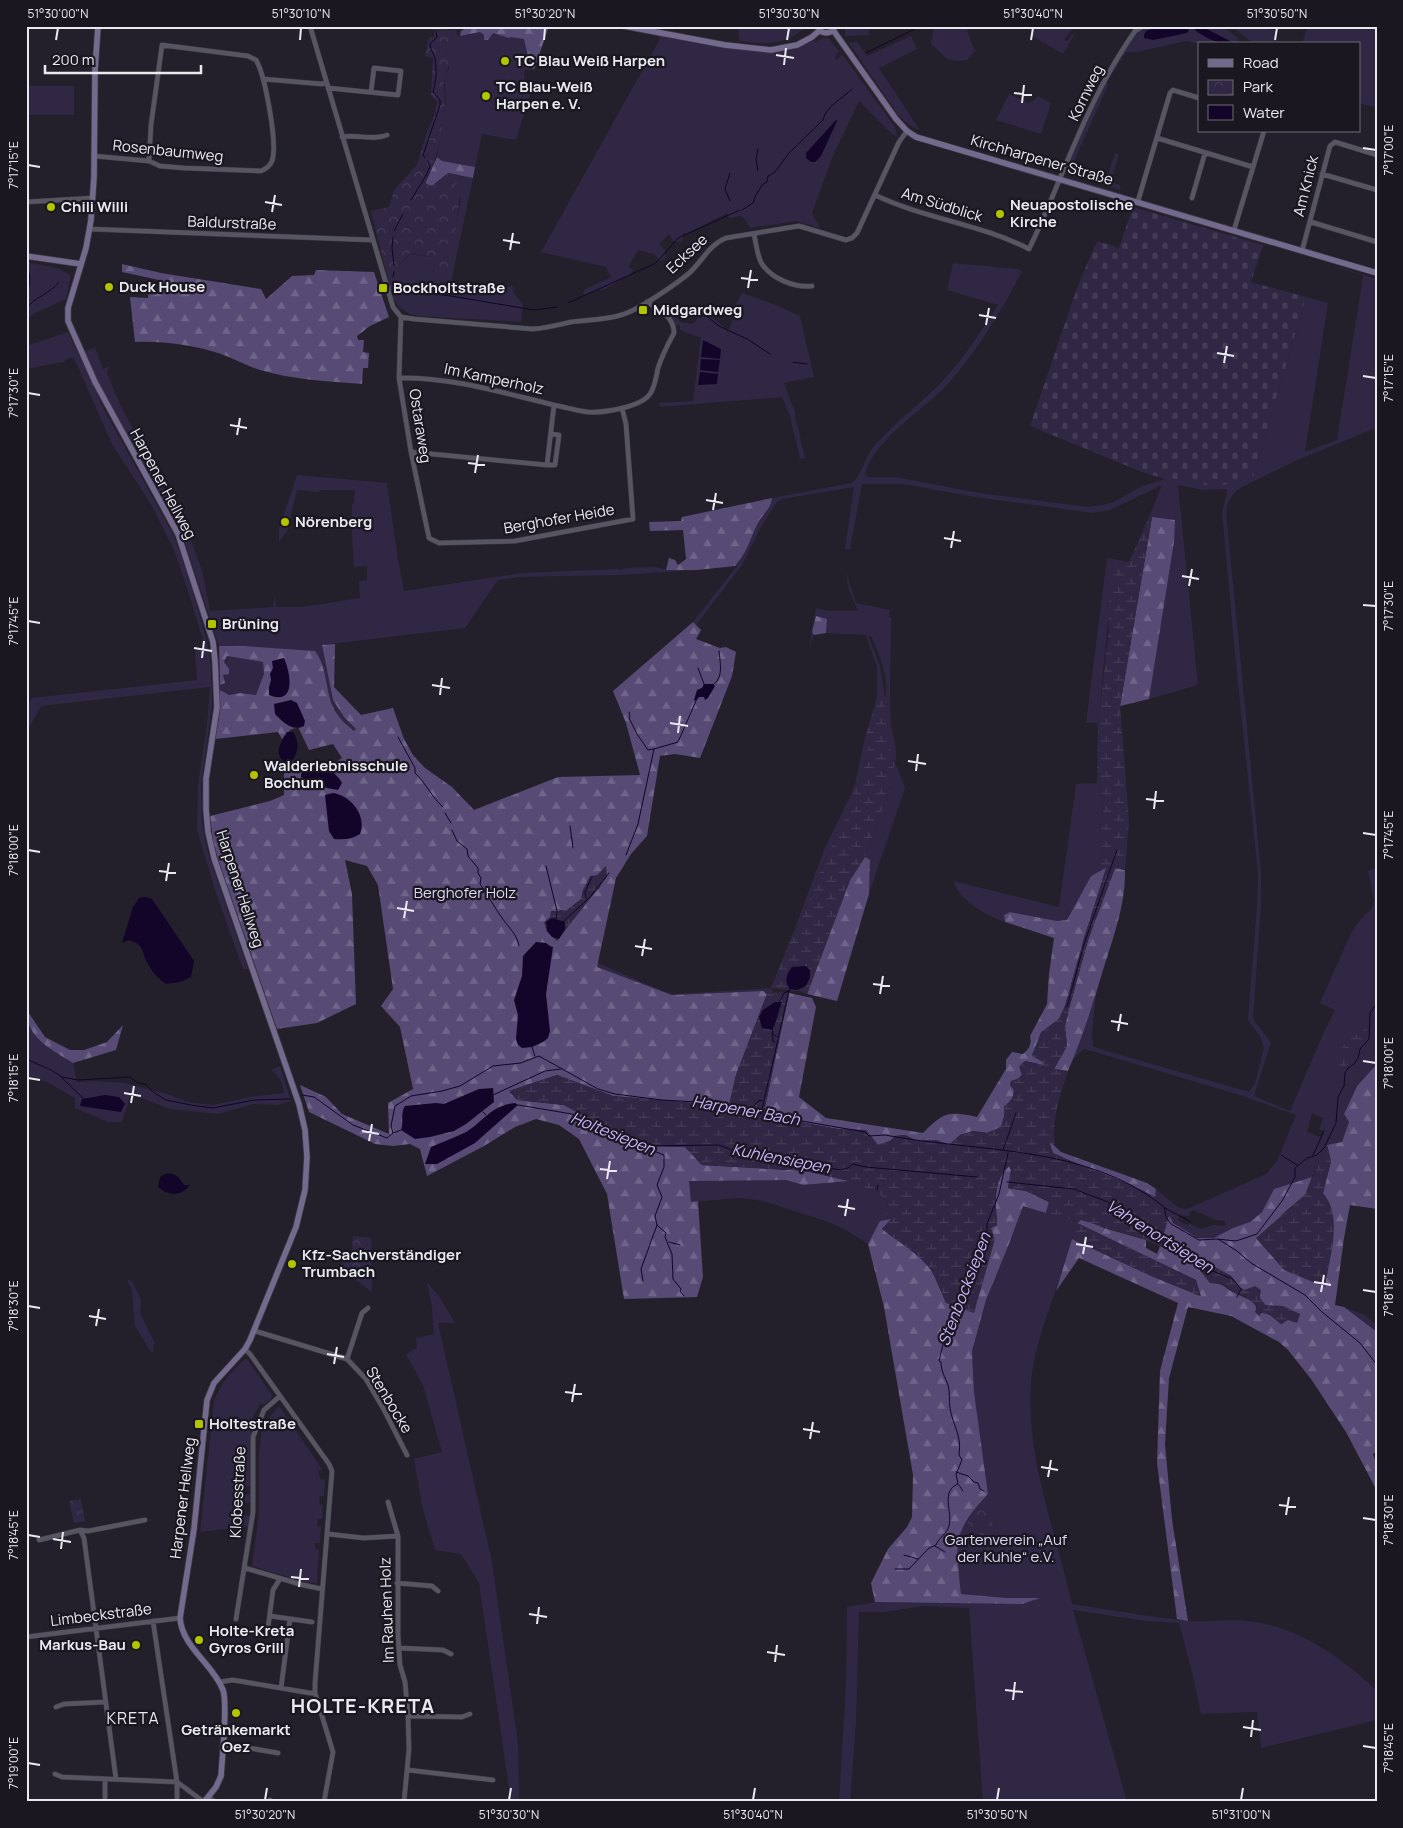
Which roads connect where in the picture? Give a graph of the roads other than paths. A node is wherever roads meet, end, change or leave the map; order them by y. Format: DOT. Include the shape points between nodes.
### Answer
graph roads {
  1 [pos="98,26"];
  2 [pos="310,26"];
  3 [pos="433,26"];
  4 [pos="446,26"];
  5 [pos="624,26"];
  6 [pos="1144,26"];
  7 [pos="818,28"];
  8 [pos="834,28"];
  9 [pos="262,79"];
  10 [pos="327,85"];
  11 [pos="372,92"];
  12 [pos="1198,98"];
  13 [pos="907,131"];
  14 [pos="1264,132"];
  15 [pos="388,135"];
  16 [pos="342,137"];
  17 [pos="1157,138"];
  18 [pos="1205,153"];
  19 [pos="1377,155"];
  20 [pos="94,156"];
  21 [pos="150,161"];
  22 [pos="1253,167"];
  23 [pos="1322,174"];
  24 [pos="1060,178"];
  25 [pos="1377,190"];
  26 [pos="875,195"];
  27 [pos="93,198"];
  28 [pos="1192,198"];
  29 [pos="1138,201"];
  30 [pos="26,202"];
  31 [pos="1311,222"];
  32 [pos="90,229"];
  33 [pos="1234,230"];
  34 [pos="754,234"];
  35 [pos="372,240"];
  36 [pos="1377,242"];
  37 [pos="1029,249"];
  38 [pos="1302,251"];
  39 [pos="26,256"];
  40 [pos="81,264"];
  41 [pos="1377,273"];
  42 [pos="812,286"];
  43 [pos="647,302"];
  44 [pos="401,316"];
  45 [pos="399,378"];
  46 [pos="554,405"];
  47 [pos="622,408"];
  48 [pos="551,434"];
  49 [pos="411,452"];
  50 [pos="547,465"];
  51 [pos="429,538"];
  52 [pos="368,1308"];
  53 [pos="254,1331"];
  54 [pos="245,1350"];
  55 [pos="347,1359"];
  56 [pos="280,1396"];
  57 [pos="407,1455"];
  58 [pos="388,1502"];
  59 [pos="145,1520"];
  60 [pos="80,1530"];
  61 [pos="328,1534"];
  62 [pos="398,1536"];
  63 [pos="39,1540"];
  64 [pos="245,1568"];
  65 [pos="280,1578"];
  66 [pos="398,1583"];
  67 [pos="322,1589"];
  68 [pos="438,1591"];
  69 [pos="270,1616"];
  70 [pos="180,1618"];
  71 [pos="290,1619"];
  72 [pos="236,1620"];
  73 [pos="153,1622"];
  74 [pos="312,1622"];
  75 [pos="96,1629"];
  76 [pos="267,1635"];
  77 [pos="26,1637"];
  78 [pos="399,1648"];
  79 [pos="451,1654"];
  80 [pos="219,1682"];
  81 [pos="281,1688"];
  82 [pos="315,1693"];
  83 [pos="105,1702"];
  84 [pos="56,1707"];
  85 [pos="470,1714"];
  86 [pos="408,1716"];
  87 [pos="222,1746"];
  88 [pos="278,1754"];
  89 [pos="408,1770"];
  90 [pos="55,1774"];
  91 [pos="105,1779"];
  92 [pos="116,1779"];
  93 [pos="492,1780"];
  94 [pos="177,1782"];
  95 [pos="205,1800"];
  96 [pos="104,1802"];
  97 [pos="177,1802"];
  98 [pos="216,1802"];
  99 [pos="325,1802"];
  100 [pos="404,1802"];
  1 -- 20 [label="street, Harpener Hellweg"];
  2 -- 10 [label="street"];
  3 -- 4 [label="street"];
  5 -- 7 [label="street" via="771,50 797,45 812,37"];
  6 -- 24 [label="street, Kornweg" via="1135,31 1104,81"];
  7 -- 8 [label="street" via="825,33"];
  8 -- 13 [label="street, Kirchharpener Straße" via="897,122"];
  9 -- 10 [label="street"];
  9 -- 21 [label="street, Rosenbaumweg" via="274,144 272,161 266,169 202,169 160,166"];
  9 -- 21 [label="street, Rosenbaumweg" via="256,60 248,56 162,45 151,125"];
  10 -- 11 [label="street"];
  10 -- 16 [label="street"];
  11 -- 11 [label="street" via="398,95 401,71 374,68"];
  12 -- 17 [label="street" via="1173,90"];
  13 -- 24 [label="street, Kirchharpener Straße" via="916,137"];
  13 -- 26 [label="street, Ecksee"];
  14 -- 22 [label="street"];
  15 -- 16 [label="street" via="378,139"];
  16 -- 35 [label="street"];
  17 -- 18 [label="street"];
  17 -- 29 [label="street"];
  18 -- 22 [label="street"];
  18 -- 28 [label="street"];
  19 -- 23 [label="street, Am Knick" via="1333,142"];
  20 -- 21 [label="street, Rosenbaumweg"];
  20 -- 27 [label="street, Harpener Hellweg"];
  22 -- 33 [label="street"];
  23 -- 25 [label="street"];
  23 -- 31 [label="street, Am Knick"];
  24 -- 29 [label="street, Kirchharpener Straße"];
  24 -- 37 [label="street, Kornweg"];
  26 -- 34 [label="street, Ecksee" via="858,233 846,240 798,226"];
  26 -- 37 [label="street, Am Südblick" via="902,207 1008,238"];
  27 -- 30 [label="street"];
  27 -- 32 [label="street, Harpener Hellweg"];
  29 -- 33 [label="street, Kirchharpener Straße"];
  31 -- 36 [label="street"];
  31 -- 38 [label="street, Am Knick"];
  32 -- 35 [label="street, Baldurstraße"];
  32 -- 40 [label="street, Harpener Hellweg"];
  33 -- 38 [label="street, Kirchharpener Straße"];
  34 -- 42 [label="street" via="762,263 769,272 797,286"];
  34 -- 43 [label="street, Ecksee" via="719,241 687,275"];
  35 -- 44 [label="street, Ecksee" via="384,282 396,312"];
  38 -- 41 [label="street, Kirchharpener Straße"];
  39 -- 40 [label="street"];
  40 -- 53 [label="street, Harpener Hellweg" via="68,308 68,321 95,382 178,534 212,642 217,707 206,778 208,832 305,1130 307,1157 299,1216"];
  43 -- 44 [label="street, Ecksee" via="612,318 546,328 499,327"];
  43 -- 47 [label="street" via="669,317 674,333 651,392 645,399"];
  44 -- 45 [label="street, Ostaraweg"];
  45 -- 46 [label="street, Im Kamperholz" via="457,382"];
  45 -- 49 [label="street, Ostaraweg"];
  46 -- 47 [label="street" via="588,412"];
  46 -- 48 [label="street, Im Kamperholz"];
  47 -- 51 [label="street, Berghofer Heide" via="633,519 515,541 440,543"];
  48 -- 50 [label="street, Im Kamperholz"];
  48 -- 50 [label="street, Im Kamperholz" via="559,435 557,461 555,465"];
  49 -- 50 [label="street"];
  49 -- 51 [label="street, Ostaraweg"];
  52 -- 55 [label="street, Stenbocke" via="362,1313"];
  53 -- 54 [label="street, Harpener Hellweg"];
  53 -- 55 [label="street, Stenbocke"];
  54 -- 56 [label="street"];
  54 -- 70 [label="street, Harpener Hellweg" via="214,1383 207,1400 194,1529"];
  55 -- 57 [label="street, Stenbocke" via="366,1379"];
  56 -- 61 [label="street" via="332,1471"];
  56 -- 64 [label="street, Klobesstraße" via="264,1410 254,1437 253,1510"];
  58 -- 62 [label="street, Im Rauhen Holz"];
  59 -- 60 [label="street"];
  60 -- 63 [label="street"];
  60 -- 75 [label="street" via="84,1538"];
  61 -- 62 [label="street, Im Rauhen Holz" via="364,1538"];
  61 -- 67 [label="street"];
  62 -- 66 [label="street, Im Rauhen Holz"];
  64 -- 65 [label="street"];
  64 -- 72 [label="street, Klobesstraße"];
  65 -- 67 [label="street"];
  65 -- 69 [label="street" via="274,1590"];
  66 -- 68 [label="street" via="432,1586"];
  66 -- 78 [label="street, Im Rauhen Holz"];
  67 -- 82 [label="street"];
  69 -- 71 [label="street"];
  69 -- 76 [label="street"];
  70 -- 73 [label="street, Limbeckstraße"];
  70 -- 80 [label="street, Harpener Hellweg" via="185,1636"];
  71 -- 74 [label="street"];
  71 -- 81 [label="street"];
  73 -- 75 [label="street, Limbeckstraße"];
  73 -- 94 [label="street"];
  75 -- 77 [label="street, Limbeckstraße"];
  75 -- 83 [label="street"];
  78 -- 79 [label="street" via="443,1650"];
  78 -- 86 [label="street, Im Rauhen Holz"];
  80 -- 81 [label="street" via="233,1680"];
  80 -- 87 [label="street, Harpener Hellweg" via="224,1702"];
  81 -- 82 [label="street"];
  82 -- 99 [label="street" via="333,1752"];
  83 -- 84 [label="street"];
  83 -- 92 [label="street"];
  85 -- 86 [label="street" via="462,1717"];
  86 -- 89 [label="street, Im Rauhen Holz"];
  87 -- 88 [label="street"];
  87 -- 95 [label="street, Harpener Hellweg" via="221,1776"];
  89 -- 93 [label="street"];
  89 -- 100 [label="street, Im Rauhen Holz"];
  90 -- 91 [label="street" via="62,1778"];
  91 -- 92 [label="street"];
  91 -- 96 [label="street"];
  92 -- 94 [label="street"];
  94 -- 95 [label="street"];
  94 -- 97 [label="street"];
  95 -- 98 [label="street"];
}
